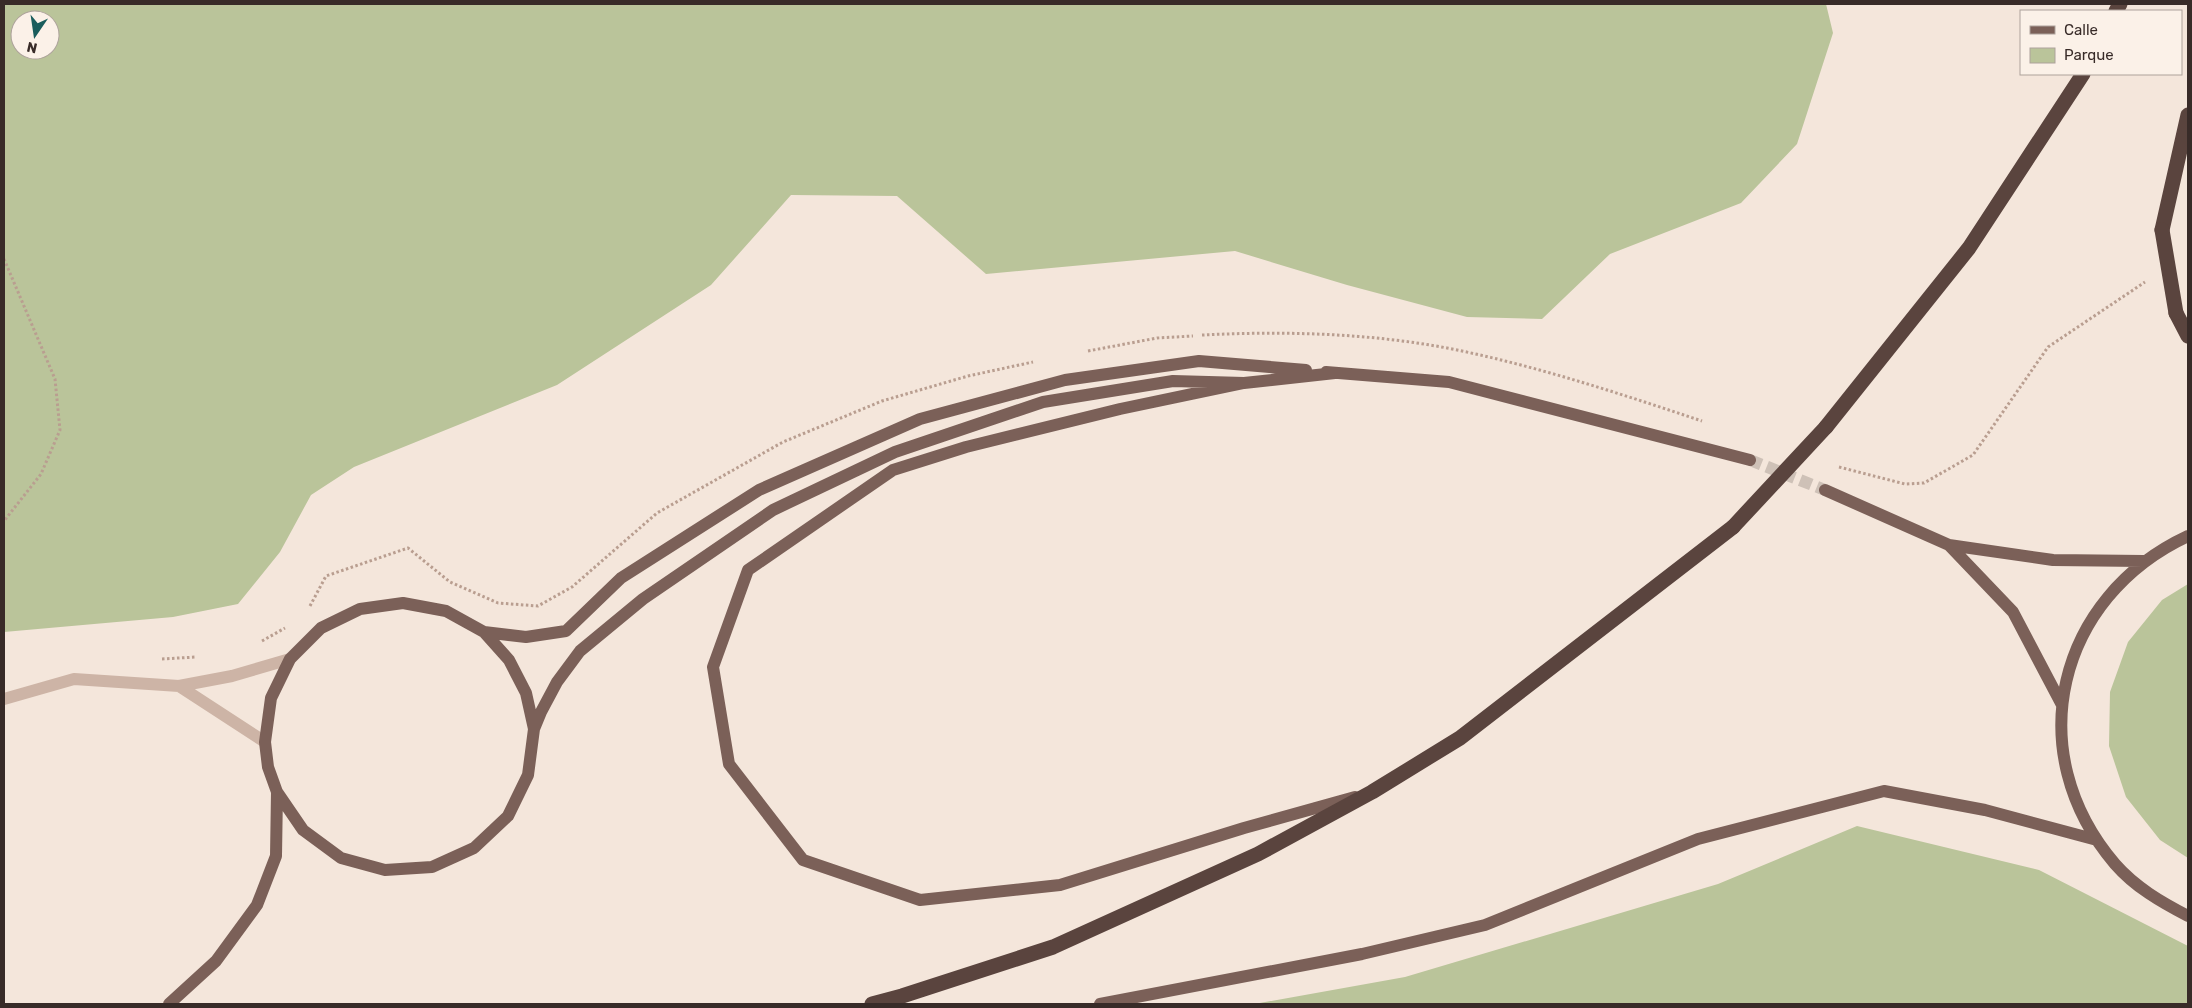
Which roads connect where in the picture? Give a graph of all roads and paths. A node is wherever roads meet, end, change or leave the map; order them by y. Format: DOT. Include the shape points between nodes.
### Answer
graph roads {
  1 [pos="2082,75"];
  2 [pos="2188,115"];
  3 [pos="4,259"];
  4 [pos="2150,278"];
  5 [pos="2188,336"];
  6 [pos="1335,373"];
  7 [pos="1244,383"];
  8 [pos="1750,460"];
  9 [pos="1839,467"];
  10 [pos="1826,490"];
  11 [pos="4,520"];
  12 [pos="2188,536"];
  13 [pos="1949,545"];
  14 [pos="2143,561"];
  15 [pos="484,632"];
  16 [pos="290,659"];
  17 [pos="179,686"];
  18 [pos="4,699"];
  19 [pos="2062,705"];
  20 [pos="534,729"];
  21 [pos="265,742"];
  22 [pos="277,792"];
  23 [pos="1372,792"];
  24 [pos="2096,840"];
  25 [pos="2188,916"];
  26 [pos="169,1004"];
  27 [pos="872,1004"];
  28 [pos="1100,1004"];
  1 -- 23 [label="highway, bridge" via="1969,248 1826,427 1733,527 1460,738"];
  2 -- 5 [label="highway, bridge" via="2162,230 2176,313"];
  3 -- 11 [label="path" via="55,379 60,430 42,474"];
  4 -- 9 [label="path" via="2048,347 1973,455 1924,483 1905,484"];
  6 -- 7 [label="main road"];
  6 -- 8 [label="main road" via="1449,382"];
  6 -- 15 [label="main road" via="1199,360 1065,380 920,419 759,490 621,578 566,631 526,637"];
  7 -- 20 [label="main road" via="1173,380 1043,402 895,452 773,510 642,598 580,651 557,682"];
  7 -- 23 [label="main road" via="1120,409 893,470 748,570 713,667 728,764 804,860 920,900 1060,885"];
  10 -- 13 [label="main road"];
  12 -- 14 [label="main road"];
  13 -- 14 [label="main road" via="2053,560"];
  13 -- 19 [label="main road" via="2014,612"];
  14 -- 19 [label="main road" via="2122,580 2088,624 2067,677"];
  15 -- 16 [label="main road" via="446,611 403,603 360,609 321,628"];
  15 -- 20 [label="main road" via="509,660 526,693"];
  16 -- 17 [label="street" via="232,676"];
  16 -- 21 [label="main road" via="271,698"];
  17 -- 18 [label="street" via="74,679"];
  17 -- 21 [label="street"];
  19 -- 24 [label="main road" via="2065,761 2072,789"];
  20 -- 22 [label="main road" via="528,776 508,816 474,848 432,867 385,870 341,858 303,830"];
  21 -- 22 [label="main road" via="268,767"];
  22 -- 26 [label="main road" via="276,856 257,905 216,961"];
  23 -- 27 [label="highway" via="1258,854 1053,947"];
  24 -- 25 [label="main road" via="2138,886"];
  24 -- 28 [label="main road" via="1985,810 1884,791 1698,839 1485,925 1362,954"];
}
